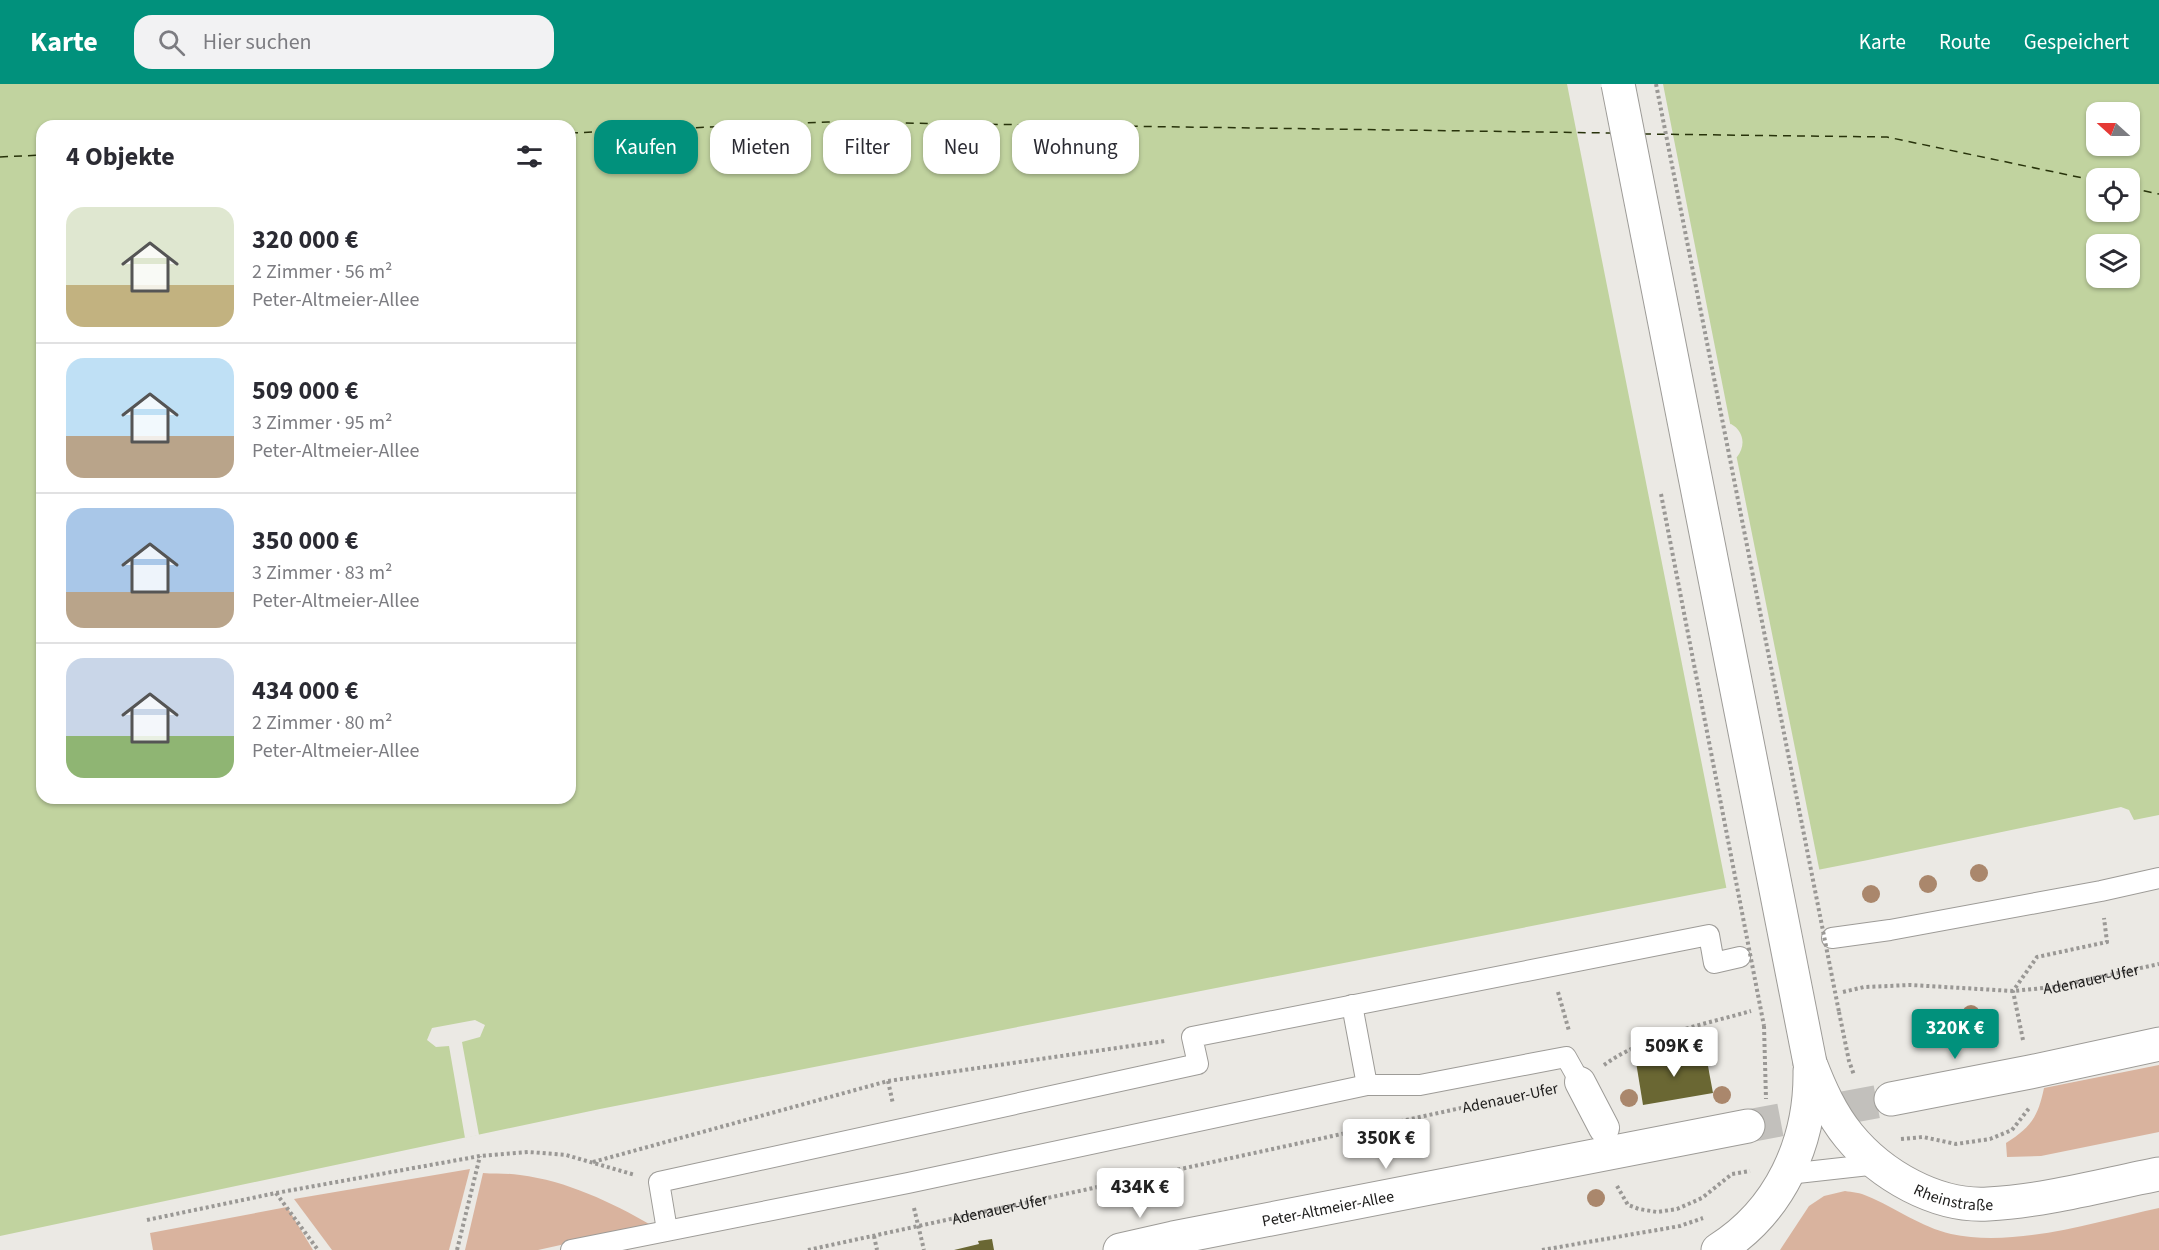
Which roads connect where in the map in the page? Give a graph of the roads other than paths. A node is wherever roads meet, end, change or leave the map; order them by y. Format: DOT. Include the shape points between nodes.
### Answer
graph roads {
  1 [pos="1618,84"];
  2 [pos="2159,878"];
  3 [pos="1832,938"];
  4 [pos="1740,957"];
  5 [pos="1352,1005"];
  6 [pos="2159,1044"];
  7 [pos="1810,1064"];
  8 [pos="1580,1082"];
  9 [pos="1367,1085"];
  10 [pos="1891,1099"];
  11 [pos="1757,1117"];
  12 [pos="1604,1128"];
  13 [pos="1888,1152"];
  14 [pos="1788,1174"];
  15 [pos="2159,1174"];
  16 [pos="667,1230"];
  17 [pos="571,1250"];
  18 [pos="1120,1250"];
  19 [pos="1718,1250"];
  1 -- 7 [label="main road, bridge"];
  2 -- 3 [label="lane"];
  4 -- 5 [label="lane" via="1714,963 1709,935"];
  5 -- 9 [label="lane"];
  5 -- 16 [label="lane" via="1192,1037 1198,1064 659,1182"];
  6 -- 10 [label="main road" via="2027,1059"];
  7 -- 13 [label="main road, Rheinstraße" via="1833,1114 1849,1136"];
  7 -- 14 [label="main road" via="1807,1119"];
  8 -- 9 [label="lane" via="1566,1058 1420,1085"];
  8 -- 12 [label="street, Adenauer-Ufer"];
  9 -- 16 [label="lane"];
  11 -- 18 [label="main road, Peter-Altmeier-Allee"];
  13 -- 14 [label="lane"];
  13 -- 15 [label="main road, Rheinstraße" via="1913,1186 1952,1201 1986,1204"];
  14 -- 19 [label="main road" via="1753,1223"];
  16 -- 17 [label="lane"];
}
